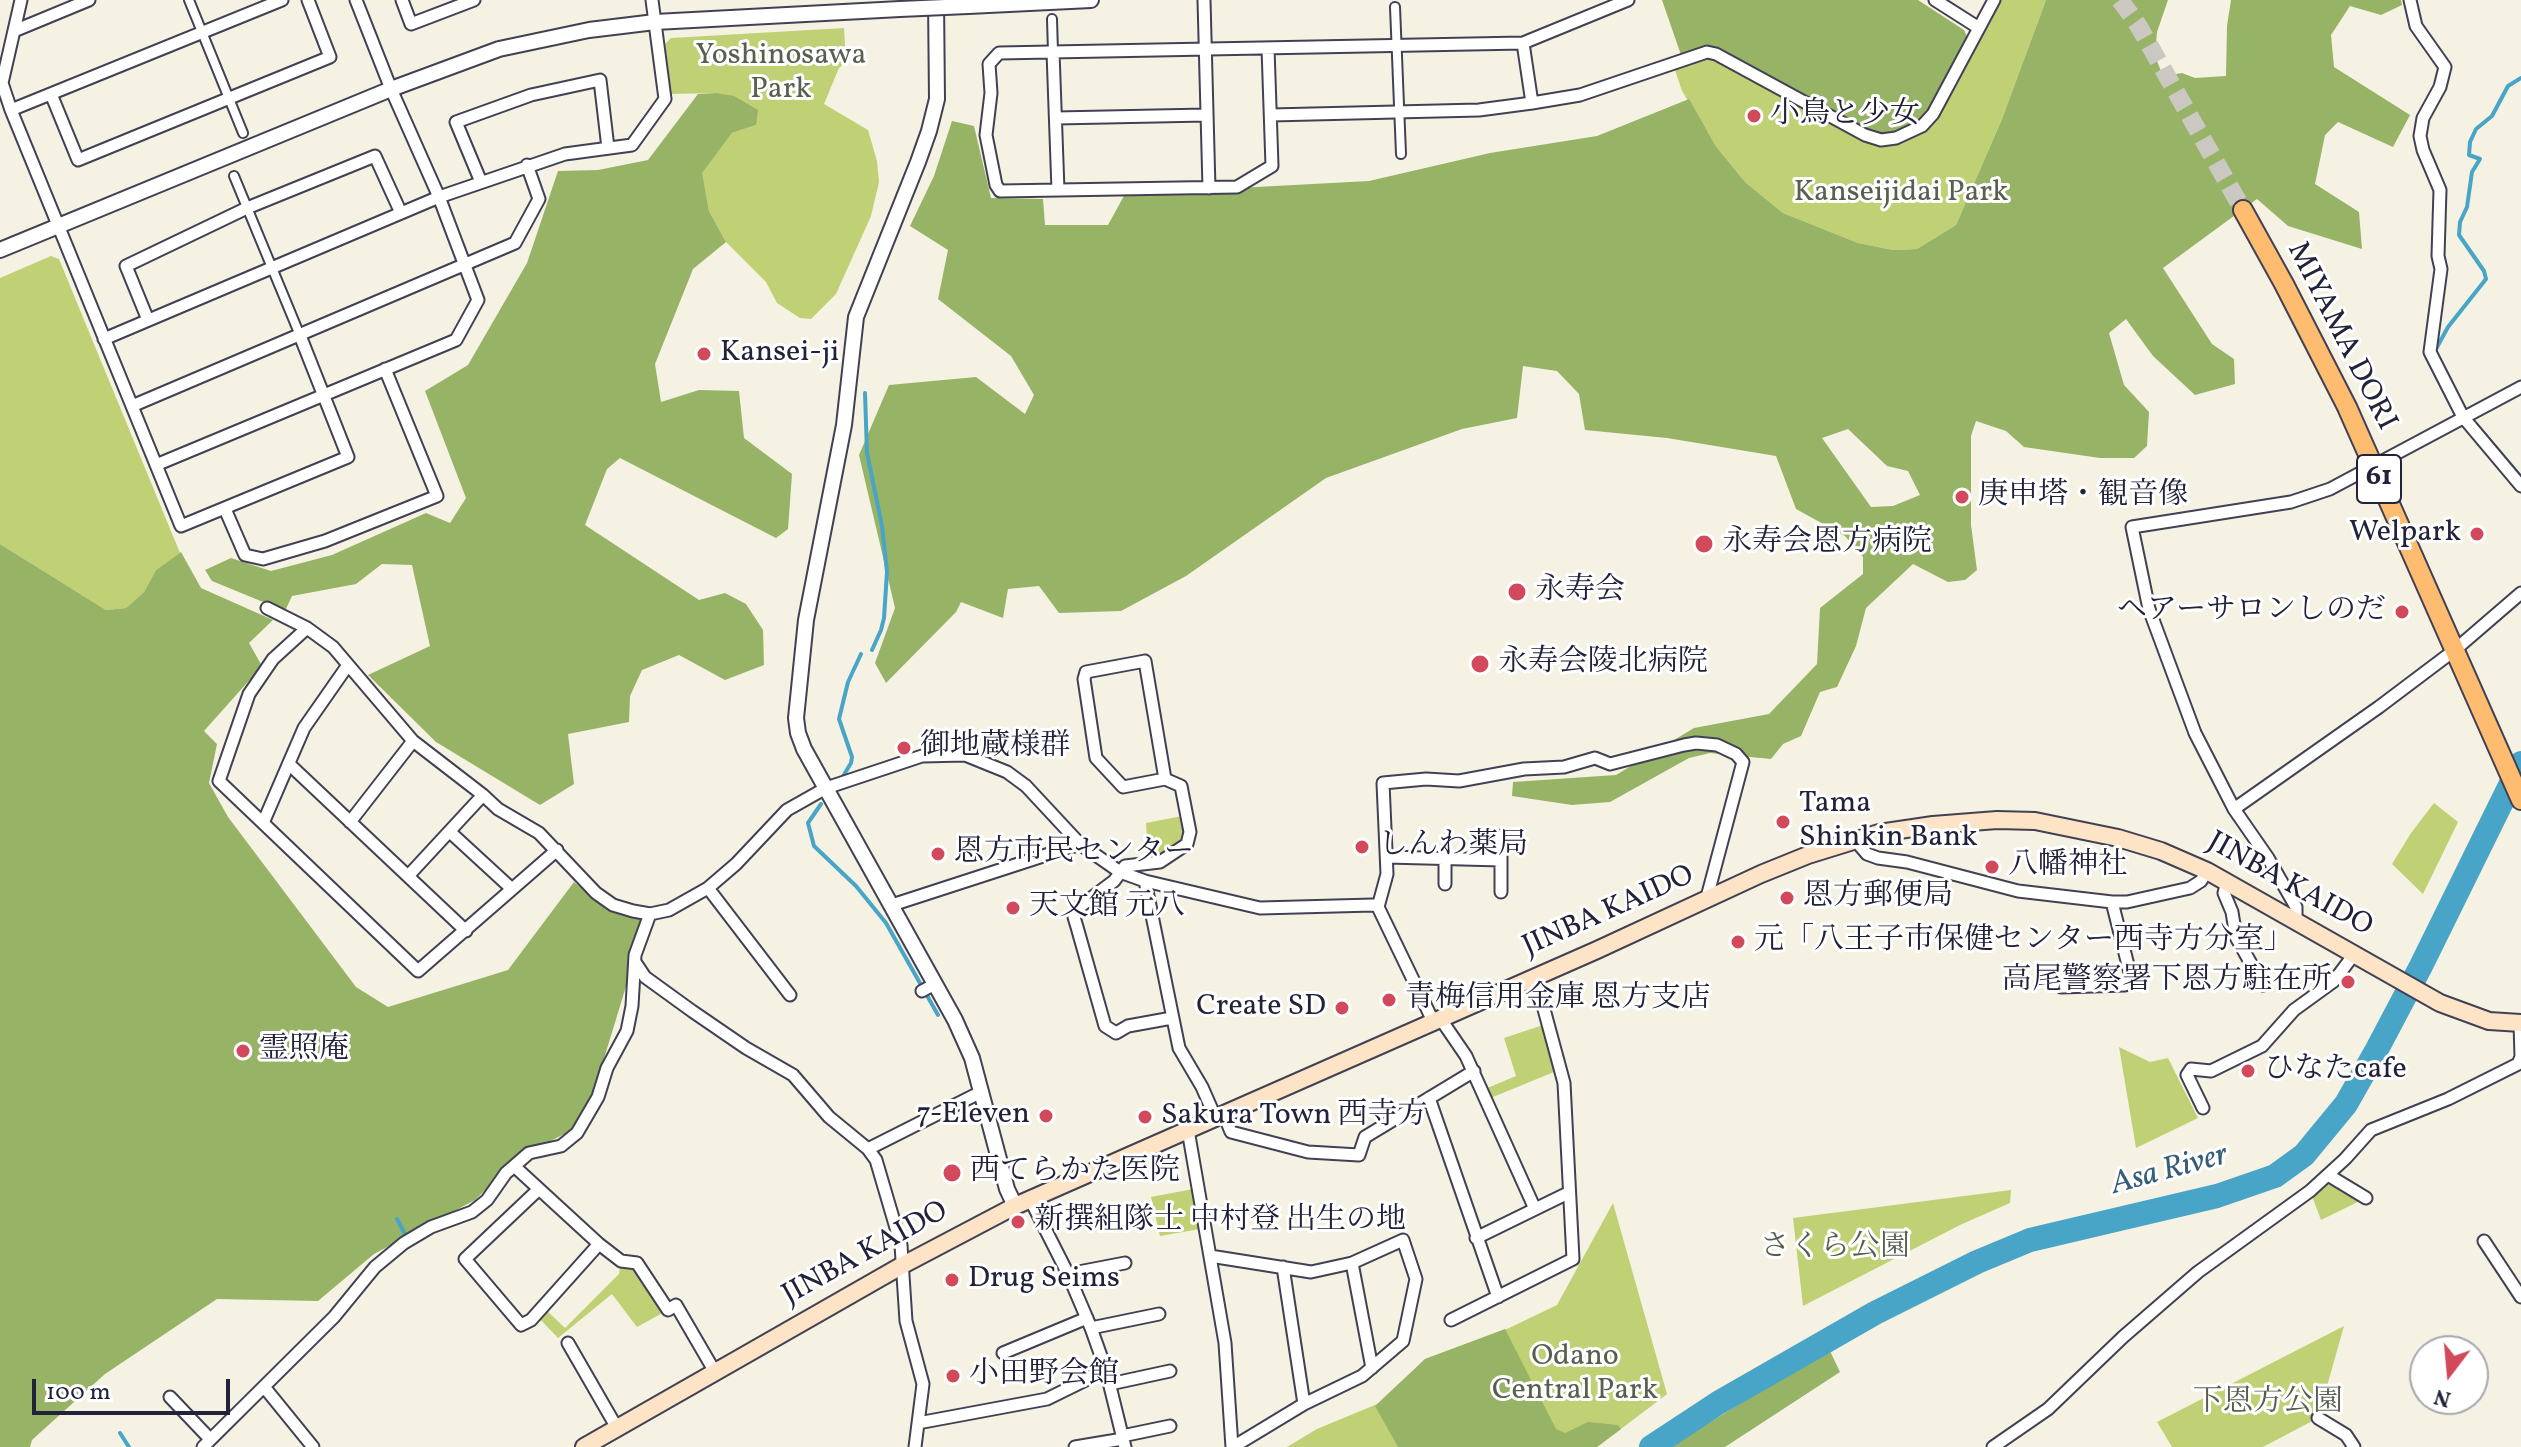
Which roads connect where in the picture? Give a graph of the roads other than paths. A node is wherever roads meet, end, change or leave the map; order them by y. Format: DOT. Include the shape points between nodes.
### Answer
graph roads {
  1 [pos="21,0"];
  2 [pos="89,0"];
  3 [pos="189,0"];
  4 [pos="282,0"];
  5 [pos="308,0"];
  6 [pos="356,0"];
  7 [pos="402,0"];
  8 [pos="474,0"];
  9 [pos="652,0"];
  10 [pos="936,0"];
  11 [pos="1091,0"];
  12 [pos="1204,0"];
  13 [pos="1628,0"];
  14 [pos="1935,0"];
  15 [pos="1994,0"];
  16 [pos="2410,0"];
  17 [pos="1006,2"];
  18 [pos="1395,7"];
  19 [pos="1052,19"];
  20 [pos="655,22"];
  21 [pos="1979,28"];
  22 [pos="14,31"];
  23 [pos="202,33"];
  24 [pos="1523,43"];
  25 [pos="1397,45"];
  26 [pos="1268,48"];
  27 [pos="1204,49"];
  28 [pos="1053,52"];
  29 [pos="391,89"];
  30 [pos="51,94"];
  31 [pos="230,99"];
  32 [pos="1532,103"];
  33 [pos="11,110"];
  34 [pos="1399,112"];
  35 [pos="1206,115"];
  36 [pos="1271,115"];
  37 [pos="1056,118"];
  38 [pos="243,133"];
  39 [pos="608,148"];
  40 [pos="1401,154"];
  41 [pos="527,165"];
  42 [pos="234,176"];
  43 [pos="481,182"];
  44 [pos="1209,188"];
  45 [pos="1058,190"];
  46 [pos="439,197"];
  47 [pos="247,208"];
  48 [pos="2243,210"];
  49 [pos="401,213"];
  50 [pos="58,226"];
  51 [pos="0,250"];
  52 [pos="464,264"];
  53 [pos="272,269"];
  54 [pos="148,320"];
  55 [pos="299,333"];
  56 [pos="104,339"];
  57 [pos="385,369"];
  58 [pos="2521,387"];
  59 [pos="323,395"];
  60 [pos="132,406"];
  61 [pos="2467,415"];
  62 [pos="156,465"];
  63 [pos="2373,465"];
  64 [pos="2521,486"];
  65 [pos="225,509"];
  66 [pos="2521,593"];
  67 [pos="267,608"];
  68 [pos="307,628"];
  69 [pos="2456,649"];
  70 [pos="348,665"];
  71 [pos="413,741"];
  72 [pos="289,764"];
  73 [pos="1165,779"];
  74 [pos="826,788"];
  75 [pos="483,795"];
  76 [pos="2521,800"];
  77 [pos="2234,809"];
  78 [pos="350,822"];
  79 [pos="263,823"];
  80 [pos="450,832"];
  81 [pos="1501,836"];
  82 [pos="1855,840"];
  83 [pos="1080,844"];
  84 [pos="557,850"];
  85 [pos="1387,857"];
  86 [pos="1445,860"];
  87 [pos="1501,860"];
  88 [pos="2207,871"];
  89 [pos="1120,872"];
  90 [pos="409,875"];
  91 [pos="1145,881"];
  92 [pos="2227,882"];
  93 [pos="1445,884"];
  94 [pos="708,888"];
  95 [pos="512,889"];
  96 [pos="1501,892"];
  97 [pos="1706,901"];
  98 [pos="2112,902"];
  99 [pos="892,905"];
  100 [pos="1378,907"];
  101 [pos="650,914"];
  102 [pos="2296,920"];
  103 [pos="466,931"];
  104 [pos="2355,953"];
  105 [pos="634,961"];
  106 [pos="1535,976"];
  107 [pos="2263,985"];
  108 [pos="2061,987"];
  109 [pos="790,995"];
  110 [pos="1172,1018"];
  111 [pos="1436,1020"];
  112 [pos="2521,1023"];
  113 [pos="1474,1071"];
  114 [pos="981,1092"];
  115 [pos="1429,1098"];
  116 [pos="2203,1108"];
  117 [pos="1220,1117"];
  118 [pos="1188,1130"];
  119 [pos="868,1149"];
  120 [pos="514,1166"];
  121 [pos="2328,1175"];
  122 [pos="539,1189"];
  123 [pos="1568,1193"];
  124 [pos="2366,1198"];
  125 [pos="1022,1202"];
  126 [pos="1535,1209"];
  127 [pos="1476,1238"];
  128 [pos="2484,1241"];
  129 [pos="599,1244"];
  130 [pos="1210,1256"];
  131 [pos="1125,1263"];
  132 [pos="1352,1263"];
  133 [pos="901,1266"];
  134 [pos="1283,1267"];
  135 [pos="1068,1274"];
  136 [pos="1498,1297"];
  137 [pos="2521,1297"];
  138 [pos="1159,1314"];
  139 [pos="1451,1320"];
  140 [pos="1089,1323"];
  141 [pos="568,1343"];
  142 [pos="1003,1353"];
  143 [pos="1372,1368"];
  144 [pos="1106,1370"];
  145 [pos="1170,1371"];
  146 [pos="715,1372"];
  147 [pos="1110,1384"];
  148 [pos="265,1388"];
  149 [pos="170,1397"];
  150 [pos="1304,1404"];
  151 [pos="2318,1418"];
  152 [pos="918,1423"];
  153 [pos="1170,1426"];
  154 [pos="611,1437"];
  155 [pos="1124,1441"];
  156 [pos="206,1443"];
  157 [pos="313,1447"];
  158 [pos="584,1447"];
  159 [pos="915,1447"];
  160 [pos="1075,1447"];
  161 [pos="1233,1447"];
  162 [pos="1993,1447"];
  163 [pos="2354,1447"];
  1 -- 22 [label="street"];
  2 -- 22 [label="street"];
  3 -- 23 [label="street"];
  4 -- 23 [label="street"];
  5 -- 31 [label="street" via="330,57"];
  6 -- 29 [label="street"];
  7 -- 8 [label="street" via="411,24"];
  9 -- 20 [label="street"];
  10 -- 74 [label="street" via="937,99 918,162 856,317 844,425 806,620 796,718 798,733"];
  11 -- 17 [label="street"];
  12 -- 27 [label="street"];
  13 -- 24 [label="street"];
  14 -- 21 [label="street"];
  15 -- 21 [label="street"];
  16 -- 61 [label="street" via="2416,26 2445,67 2420,136 2440,190 2441,269 2430,352"];
  17 -- 20 [label="street, bridge"];
  18 -- 25 [label="street"];
  19 -- 28 [label="street"];
  20 -- 29 [label="street" via="499,49"];
  20 -- 39 [label="street" via="665,99 632,145"];
  21 -- 32 [label="street" via="1933,114 1922,126 1896,138 1865,135 1707,52 1580,95"];
  22 -- 33 [label="street" via="2,83"];
  23 -- 30 [label="street"];
  23 -- 31 [label="street"];
  24 -- 25 [label="street"];
  24 -- 32 [label="street"];
  25 -- 26 [label="street"];
  25 -- 34 [label="street"];
  26 -- 27 [label="street"];
  26 -- 36 [label="street"];
  27 -- 28 [label="street"];
  27 -- 35 [label="street"];
  28 -- 37 [label="street"];
  28 -- 45 [label="street" via="999,53 989,64 986,135 1000,191"];
  29 -- 46 [label="street"];
  29 -- 50 [label="street"];
  30 -- 31 [label="street" via="78,160"];
  30 -- 33 [label="street"];
  31 -- 38 [label="street"];
  32 -- 34 [label="street"];
  33 -- 50 [label="street"];
  34 -- 36 [label="street"];
  34 -- 40 [label="street"];
  35 -- 37 [label="street"];
  35 -- 44 [label="street"];
  36 -- 44 [label="street" via="1272,166 1237,187"];
  37 -- 45 [label="street"];
  39 -- 41 [label="street"];
  39 -- 43 [label="street" via="600,80 531,95 456,122"];
  41 -- 43 [label="street"];
  41 -- 52 [label="street" via="539,199 515,243"];
  42 -- 47 [label="street"];
  43 -- 46 [label="street"];
  44 -- 45 [label="street"];
  46 -- 49 [label="street"];
  46 -- 52 [label="street"];
  47 -- 49 [label="street" via="375,156"];
  47 -- 53 [label="street"];
  47 -- 54 [label="street" via="126,266"];
  48 -- 63 [label="main road, MIYAMA DORI / 61"];
  49 -- 53 [label="street"];
  50 -- 51 [label="street"];
  50 -- 56 [label="street"];
  52 -- 55 [label="street"];
  52 -- 57 [label="street" via="478,300 456,340"];
  53 -- 54 [label="street"];
  53 -- 55 [label="street"];
  54 -- 56 [label="street"];
  55 -- 59 [label="street"];
  55 -- 60 [label="street"];
  56 -- 60 [label="street"];
  57 -- 59 [label="street"];
  57 -- 65 [label="street" via="437,496 325,541 263,559 245,555"];
  58 -- 61 [label="street"];
  59 -- 62 [label="street"];
  59 -- 65 [label="street" via="348,457"];
  60 -- 62 [label="street"];
  61 -- 63 [label="street"];
  61 -- 64 [label="street"];
  62 -- 65 [label="street" via="181,526"];
  63 -- 69 [label="main road, MIYAMA DORI / 61"];
  63 -- 77 [label="street" via="2330,489 2291,502 2132,527 2149,609 2195,733"];
  66 -- 69 [label="street"];
  67 -- 68 [label="street"];
  68 -- 70 [label="street"];
  68 -- 79 [label="street" via="273,659 249,694 219,781"];
  69 -- 76 [label="main road, MIYAMA DORI / 61"];
  69 -- 77 [label="street"];
  70 -- 71 [label="street"];
  70 -- 72 [label="street" via="304,728"];
  71 -- 75 [label="street"];
  71 -- 78 [label="street"];
  72 -- 78 [label="street"];
  72 -- 79 [label="street"];
  73 -- 73 [label="street" via="1123,787 1096,758 1086,672 1145,661"];
  73 -- 89 [label="street" via="1181,786 1190,839 1160,862 1125,866"];
  74 -- 83 [label="street" via="922,756 965,755 1026,786"];
  74 -- 94 [label="street" via="787,810"];
  74 -- 99 [label="street"];
  75 -- 80 [label="street"];
  75 -- 84 [label="street"];
  77 -- 102 [label="street" via="2296,907"];
  78 -- 90 [label="street"];
  79 -- 103 [label="street" via="418,971"];
  80 -- 90 [label="street"];
  80 -- 95 [label="street"];
  81 -- 87 [label="street"];
  82 -- 88 [label="main road, JINBA KAIDO" via="1969,821 2035,821 2118,838"];
  82 -- 97 [label="main road, JINBA KAIDO"];
  82 -- 98 [label="street" via="1878,858 2018,891"];
  83 -- 89 [label="street"];
  83 -- 99 [label="street"];
  84 -- 95 [label="street"];
  84 -- 101 [label="street" via="613,905"];
  85 -- 86 [label="street"];
  85 -- 97 [label="street" via="1383,783 1459,781 1595,758 1610,764 1708,744 1727,749 1743,762"];
  85 -- 100 [label="street"];
  86 -- 87 [label="street"];
  86 -- 93 [label="street"];
  87 -- 96 [label="street"];
  88 -- 92 [label="main road, JINBA KAIDO"];
  88 -- 98 [label="street" via="2190,888"];
  89 -- 91 [label="street"];
  89 -- 110 [label="street" via="1074,917 1105,1026 1116,1033"];
  90 -- 103 [label="street"];
  91 -- 100 [label="street" via="1260,908"];
  91 -- 110 [label="street"];
  92 -- 102 [label="main road, JINBA KAIDO"];
  92 -- 107 [label="street" via="2224,893 2236,937"];
  94 -- 101 [label="street" via="669,910"];
  94 -- 109 [label="street"];
  95 -- 103 [label="street"];
  97 -- 106 [label="main road, JINBA KAIDO"];
  98 -- 108 [label="street" via="2131,977 2125,985"];
  99 -- 114 [label="street" via="928,988 968,1049"];
  100 -- 111 [label="street"];
  101 -- 105 [label="street"];
  102 -- 104 [label="main road, JINBA KAIDO"];
  104 -- 112 [label="main road, JINBA KAIDO" via="2440,1003 2489,1021"];
  104 -- 116 [label="street" via="2334,981 2294,1010 2262,1046 2211,1071 2191,1069 2187,1075"];
  105 -- 119 [label="street" via="645,977 721,1032 793,1075 829,1117"];
  105 -- 120 [label="street" via="627,1031 588,1118 561,1146 529,1153"];
  106 -- 111 [label="main road, JINBA KAIDO"];
  106 -- 123 [label="street" via="1564,1083"];
  110 -- 117 [label="street" via="1179,1048"];
  111 -- 113 [label="street"];
  111 -- 117 [label="main road, JINBA KAIDO"];
  112 -- 121 [label="street" via="2518,1064 2371,1130"];
  113 -- 115 [label="street"];
  113 -- 126 [label="street"];
  114 -- 119 [label="street"];
  114 -- 125 [label="street" via="1007,1189"];
  115 -- 117 [label="street" via="1365,1137 1359,1155 1308,1152 1231,1132"];
  115 -- 127 [label="street"];
  117 -- 118 [label="main road, JINBA KAIDO"];
  118 -- 125 [label="main road, JINBA KAIDO"];
  118 -- 130 [label="street"];
  119 -- 133 [label="street" via="901,1245"];
  120 -- 122 [label="street"];
  120 -- 148 [label="street" via="472,1212 418,1235 367,1274 334,1317"];
  121 -- 124 [label="street"];
  121 -- 162 [label="street" via="2198,1272 2048,1409"];
  122 -- 129 [label="street"];
  122 -- 129 [label="street" via="465,1259 521,1325"];
  123 -- 126 [label="street"];
  123 -- 136 [label="street" via="1573,1259"];
  125 -- 133 [label="main road, JINBA KAIDO"];
  125 -- 135 [label="street"];
  126 -- 127 [label="street"];
  127 -- 136 [label="street"];
  128 -- 137 [label="street"];
  129 -- 146 [label="street" via="621,1261 637,1263 668,1310 676,1305"];
  130 -- 134 [label="street"];
  130 -- 161 [label="street" via="1225,1343"];
  131 -- 135 [label="street"];
  132 -- 134 [label="street" via="1311,1272"];
  132 -- 143 [label="street"];
  132 -- 143 [label="street" via="1403,1240 1416,1279 1403,1341"];
  133 -- 146 [label="main road, JINBA KAIDO"];
  133 -- 152 [label="street" via="906,1321 923,1384"];
  134 -- 150 [label="street"];
  135 -- 140 [label="street"];
  136 -- 139 [label="street"];
  138 -- 140 [label="street"];
  140 -- 142 [label="street"];
  140 -- 144 [label="street"];
  141 -- 154 [label="street"];
  143 -- 150 [label="street"];
  144 -- 147 [label="street"];
  144 -- 152 [label="street" via="1047,1399"];
  145 -- 147 [label="street"];
  146 -- 154 [label="main road, JINBA KAIDO"];
  147 -- 155 [label="street"];
  148 -- 156 [label="street"];
  148 -- 157 [label="street"];
  149 -- 156 [label="street"];
  150 -- 161 [label="street"];
  151 -- 163 [label="street" via="2346,1435"];
  152 -- 159 [label="street"];
  153 -- 155 [label="street"];
  154 -- 158 [label="main road, JINBA KAIDO"];
  155 -- 160 [label="street"];
}
